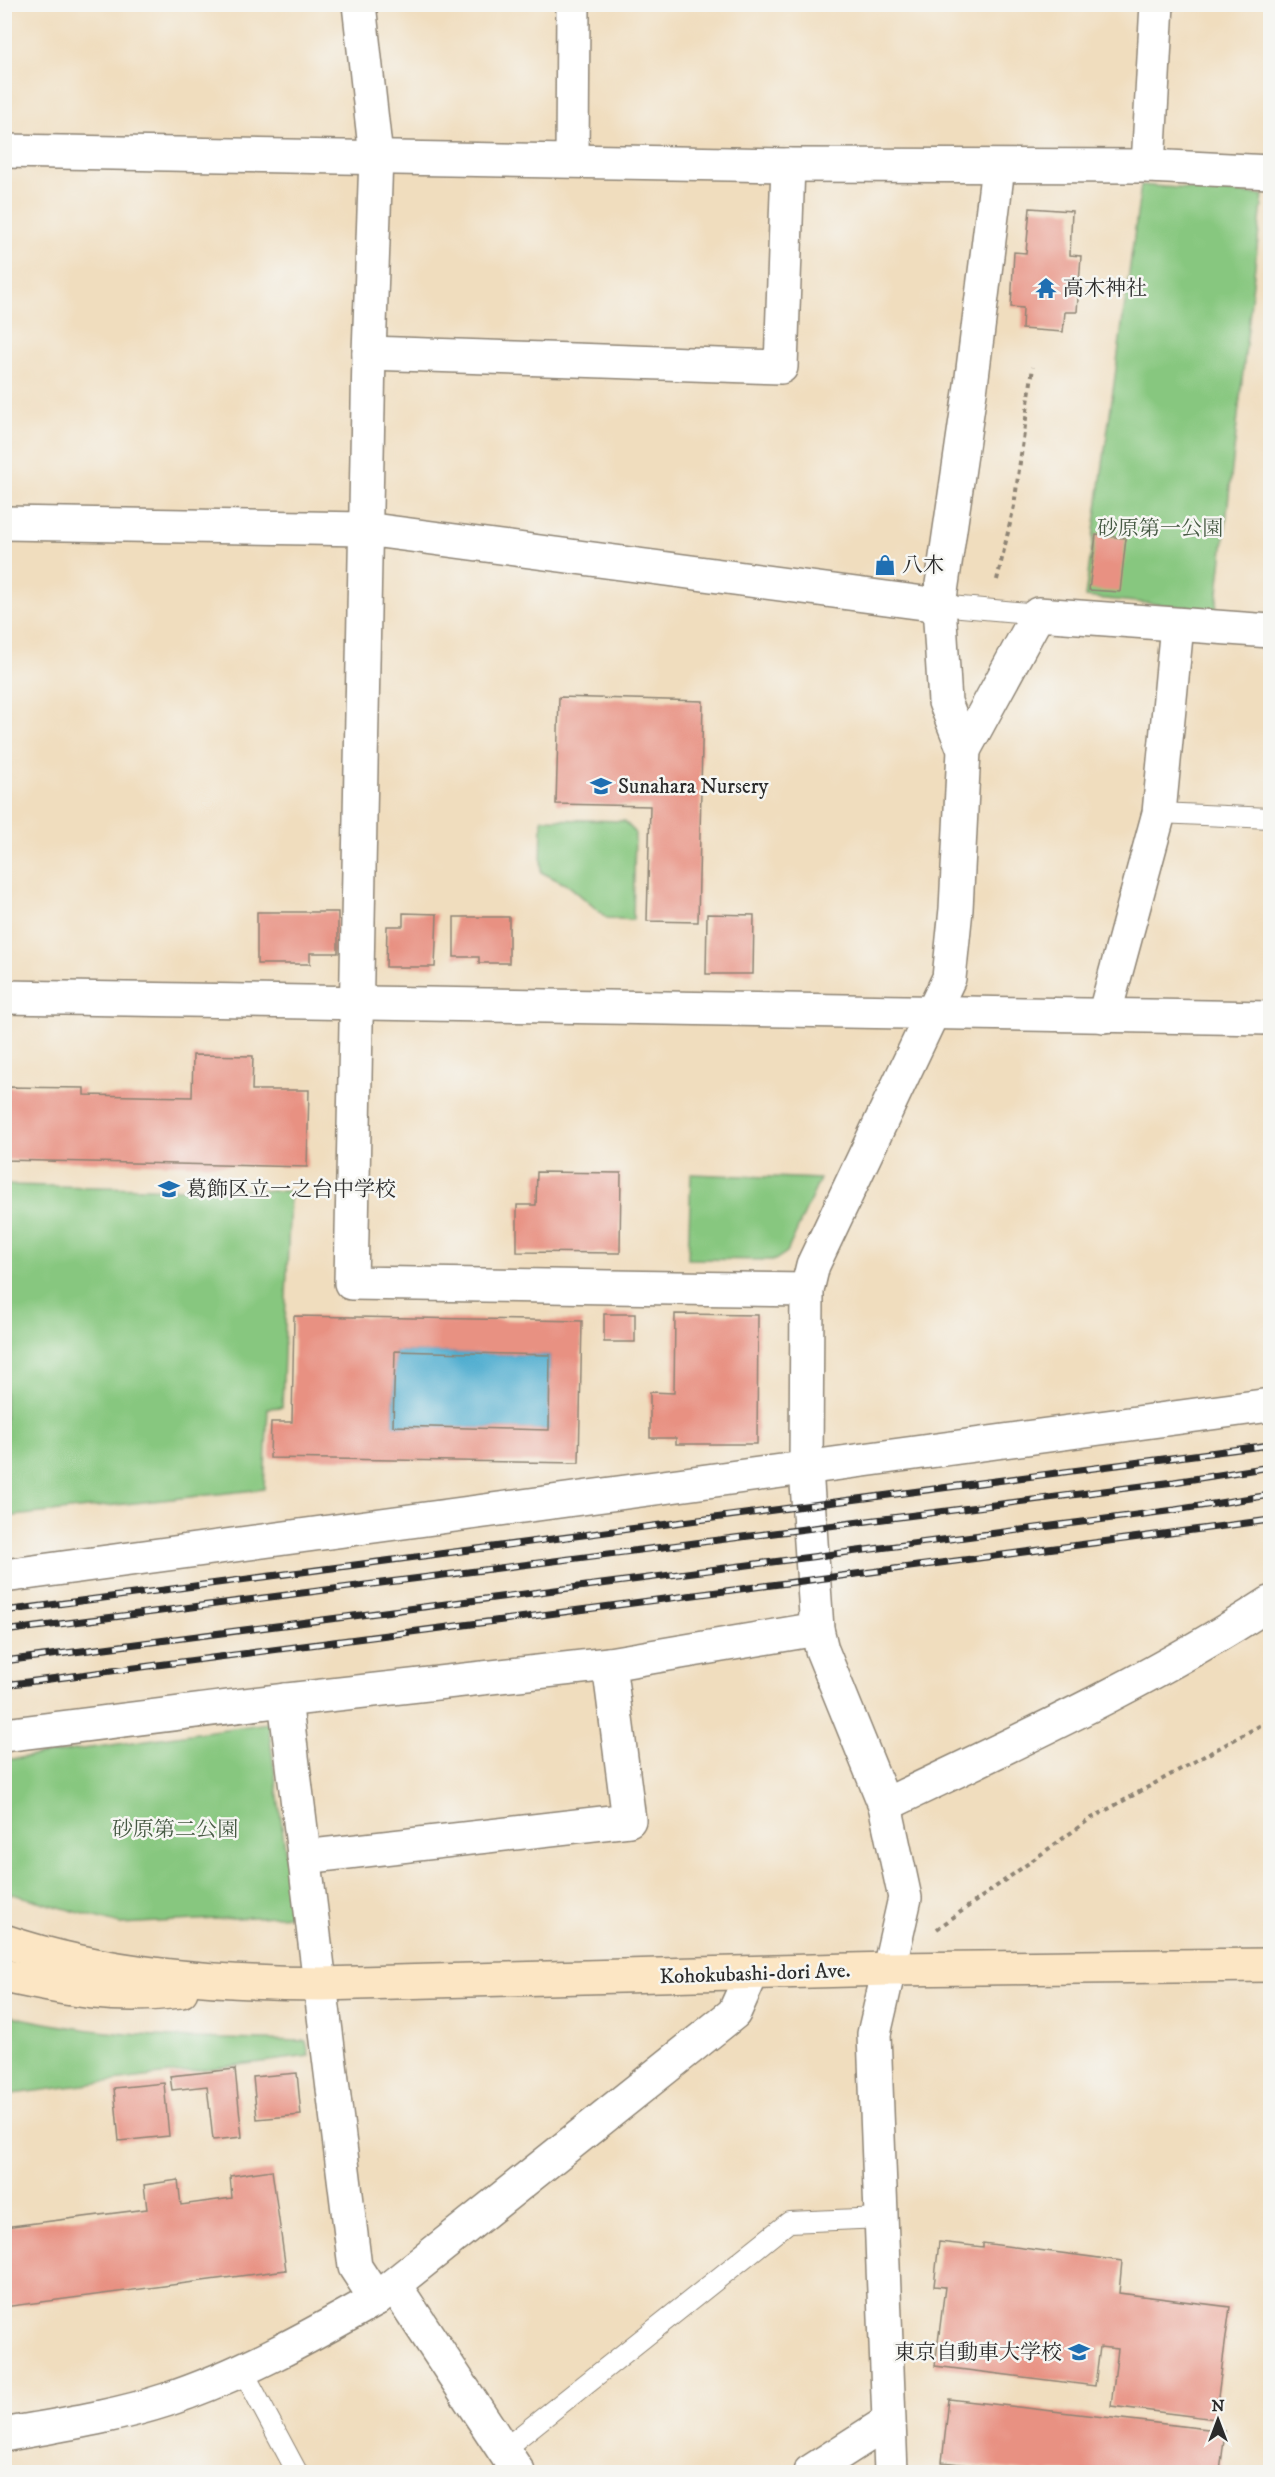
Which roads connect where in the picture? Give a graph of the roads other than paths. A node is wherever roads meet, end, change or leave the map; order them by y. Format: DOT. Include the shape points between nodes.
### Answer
graph roads {
  1 [pos="359,4"];
  2 [pos="573,4"];
  3 [pos="1156,4"];
  4 [pos="4,151"];
  5 [pos="376,157"];
  6 [pos="572,159"];
  7 [pos="788,165"];
  8 [pos="1148,166"];
  9 [pos="998,167"];
  10 [pos="1270,172"];
  11 [pos="369,353"];
  12 [pos="4,523"];
  13 [pos="365,529"];
  14 [pos="939,605"];
  15 [pos="1038,614"];
  16 [pos="1177,625"];
  17 [pos="1270,631"];
  18 [pos="964,750"];
  19 [pos="1159,813"];
  20 [pos="1270,818"];
  21 [pos="4,997"];
  22 [pos="358,1004"];
  23 [pos="934,1012"];
  24 [pos="1104,1016"];
  25 [pos="1270,1018"];
  26 [pos="807,1290"];
  27 [pos="1270,1405"];
  28 [pos="806,1470"];
  29 [pos="4,1576"];
  30 [pos="1270,1603"];
  31 [pos="817,1629"];
  32 [pos="609,1664"];
  33 [pos="285,1700"];
  34 [pos="4,1736"];
  35 [pos="885,1805"];
  36 [pos="304,1857"];
  37 [pos="4,1941"];
  38 [pos="1270,1965"];
  39 [pos="889,1969"];
  40 [pos="752,1973"];
  41 [pos="4,1976"];
  42 [pos="240,1983"];
  43 [pos="321,1984"];
  44 [pos="881,2218"];
  45 [pos="385,2292"];
  46 [pos="242,2369"];
  47 [pos="888,2422"];
  48 [pos="4,2434"];
  49 [pos="510,2461"];
  50 [pos="893,2471"];
  51 [pos="297,2472"];
  52 [pos="810,2472"];
  1 -- 5 [label="street"];
  2 -- 6 [label="street"];
  3 -- 8 [label="street"];
  4 -- 5 [label="street"];
  5 -- 6 [label="street"];
  5 -- 11 [label="street"];
  6 -- 7 [label="street"];
  7 -- 9 [label="street"];
  7 -- 11 [label="street" via="781,367"];
  8 -- 9 [label="street"];
  8 -- 10 [label="street"];
  9 -- 14 [label="street"];
  11 -- 13 [label="street"];
  12 -- 13 [label="street"];
  13 -- 14 [label="street"];
  13 -- 22 [label="street"];
  14 -- 15 [label="lane"];
  14 -- 18 [label="street" via="945,702"];
  15 -- 16 [label="street"];
  15 -- 18 [label="street"];
  16 -- 17 [label="street"];
  16 -- 19 [label="street"];
  18 -- 23 [label="street" via="949,978"];
  19 -- 20 [label="lane"];
  19 -- 24 [label="street"];
  21 -- 22 [label="street"];
  22 -- 23 [label="street"];
  22 -- 26 [label="street" via="351,1283"];
  23 -- 24 [label="street"];
  23 -- 26 [label="street" via="813,1265"];
  24 -- 25 [label="street"];
  26 -- 28 [label="street"];
  27 -- 28 [label="street"];
  28 -- 29 [label="street"];
  28 -- 31 [label="street"];
  30 -- 35 [label="street" via="1078,1712"];
  31 -- 32 [label="street"];
  31 -- 35 [label="street"];
  32 -- 33 [label="street"];
  32 -- 36 [label="street" via="629,1820"];
  33 -- 34 [label="street"];
  33 -- 36 [label="street"];
  35 -- 39 [label="street" via="905,1898"];
  36 -- 43 [label="street"];
  37 -- 42 [label="main road, Kohokubashi-dori Ave." via="40,1953 113,1967"];
  38 -- 39 [label="main road, Kohokubashi-dori Ave."];
  39 -- 40 [label="main road, Kohokubashi-dori Ave."];
  39 -- 44 [label="street" via="874,2034"];
  40 -- 43 [label="main road, Kohokubashi-dori Ave."];
  40 -- 45 [label="street" via="734,2013"];
  41 -- 42 [label="main road, Kohokubashi-dori Ave." via="70,1991 110,1995"];
  42 -- 43 [label="main road, Kohokubashi-dori Ave."];
  43 -- 45 [label="street" via="355,2267"];
  44 -- 47 [label="street"];
  44 -- 49 [label="lane" via="789,2222"];
  45 -- 46 [label="street"];
  45 -- 49 [label="street"];
  46 -- 48 [label="street" via="165,2400 77,2422"];
  46 -- 51 [label="lane"];
  47 -- 50 [label="street"];
  47 -- 52 [label="street"];
}
